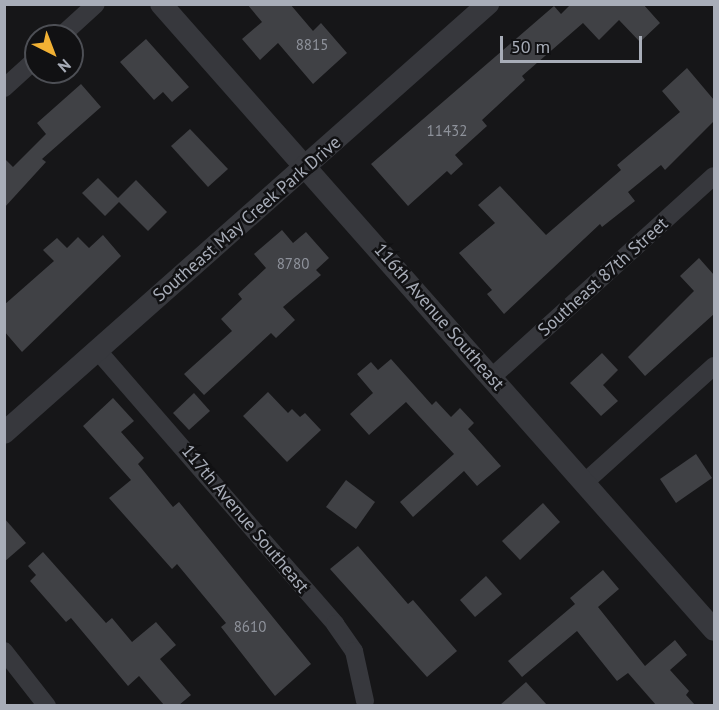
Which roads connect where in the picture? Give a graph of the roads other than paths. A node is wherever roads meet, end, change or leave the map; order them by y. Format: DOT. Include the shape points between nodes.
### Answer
graph roads {
  1 [pos="96,4"];
  2 [pos="161,4"];
  3 [pos="488,4"];
  4 [pos="75,24"];
  5 [pos="24,70"];
  6 [pos="4,88"];
  7 [pos="307,166"];
  8 [pos="714,176"];
  9 [pos="98,351"];
  10 [pos="714,366"];
  11 [pos="492,377"];
  12 [pos="4,433"];
  13 [pos="584,483"];
  14 [pos="714,630"];
  15 [pos="4,651"];
  16 [pos="365,701"];
  17 [pos="46,705"];
  1 -- 4 [label="street"];
  2 -- 7 [label="street, 116th Avenue Southeast"];
  3 -- 7 [label="street, Southeast May Creek Park Drive"];
  5 -- 6 [label="street"];
  7 -- 9 [label="street, Southeast May Creek Park Drive"];
  7 -- 11 [label="street, 116th Avenue Southeast"];
  8 -- 11 [label="street, Southeast 87th Street"];
  9 -- 12 [label="street, Southeast May Creek Park Drive"];
  9 -- 16 [label="street, 117th Avenue Southeast" via="335,624 354,651"];
  10 -- 13 [label="street"];
  11 -- 13 [label="street, 116th Avenue Southeast"];
  13 -- 14 [label="street, 116th Avenue Southeast"];
  15 -- 17 [label="street"];
}
